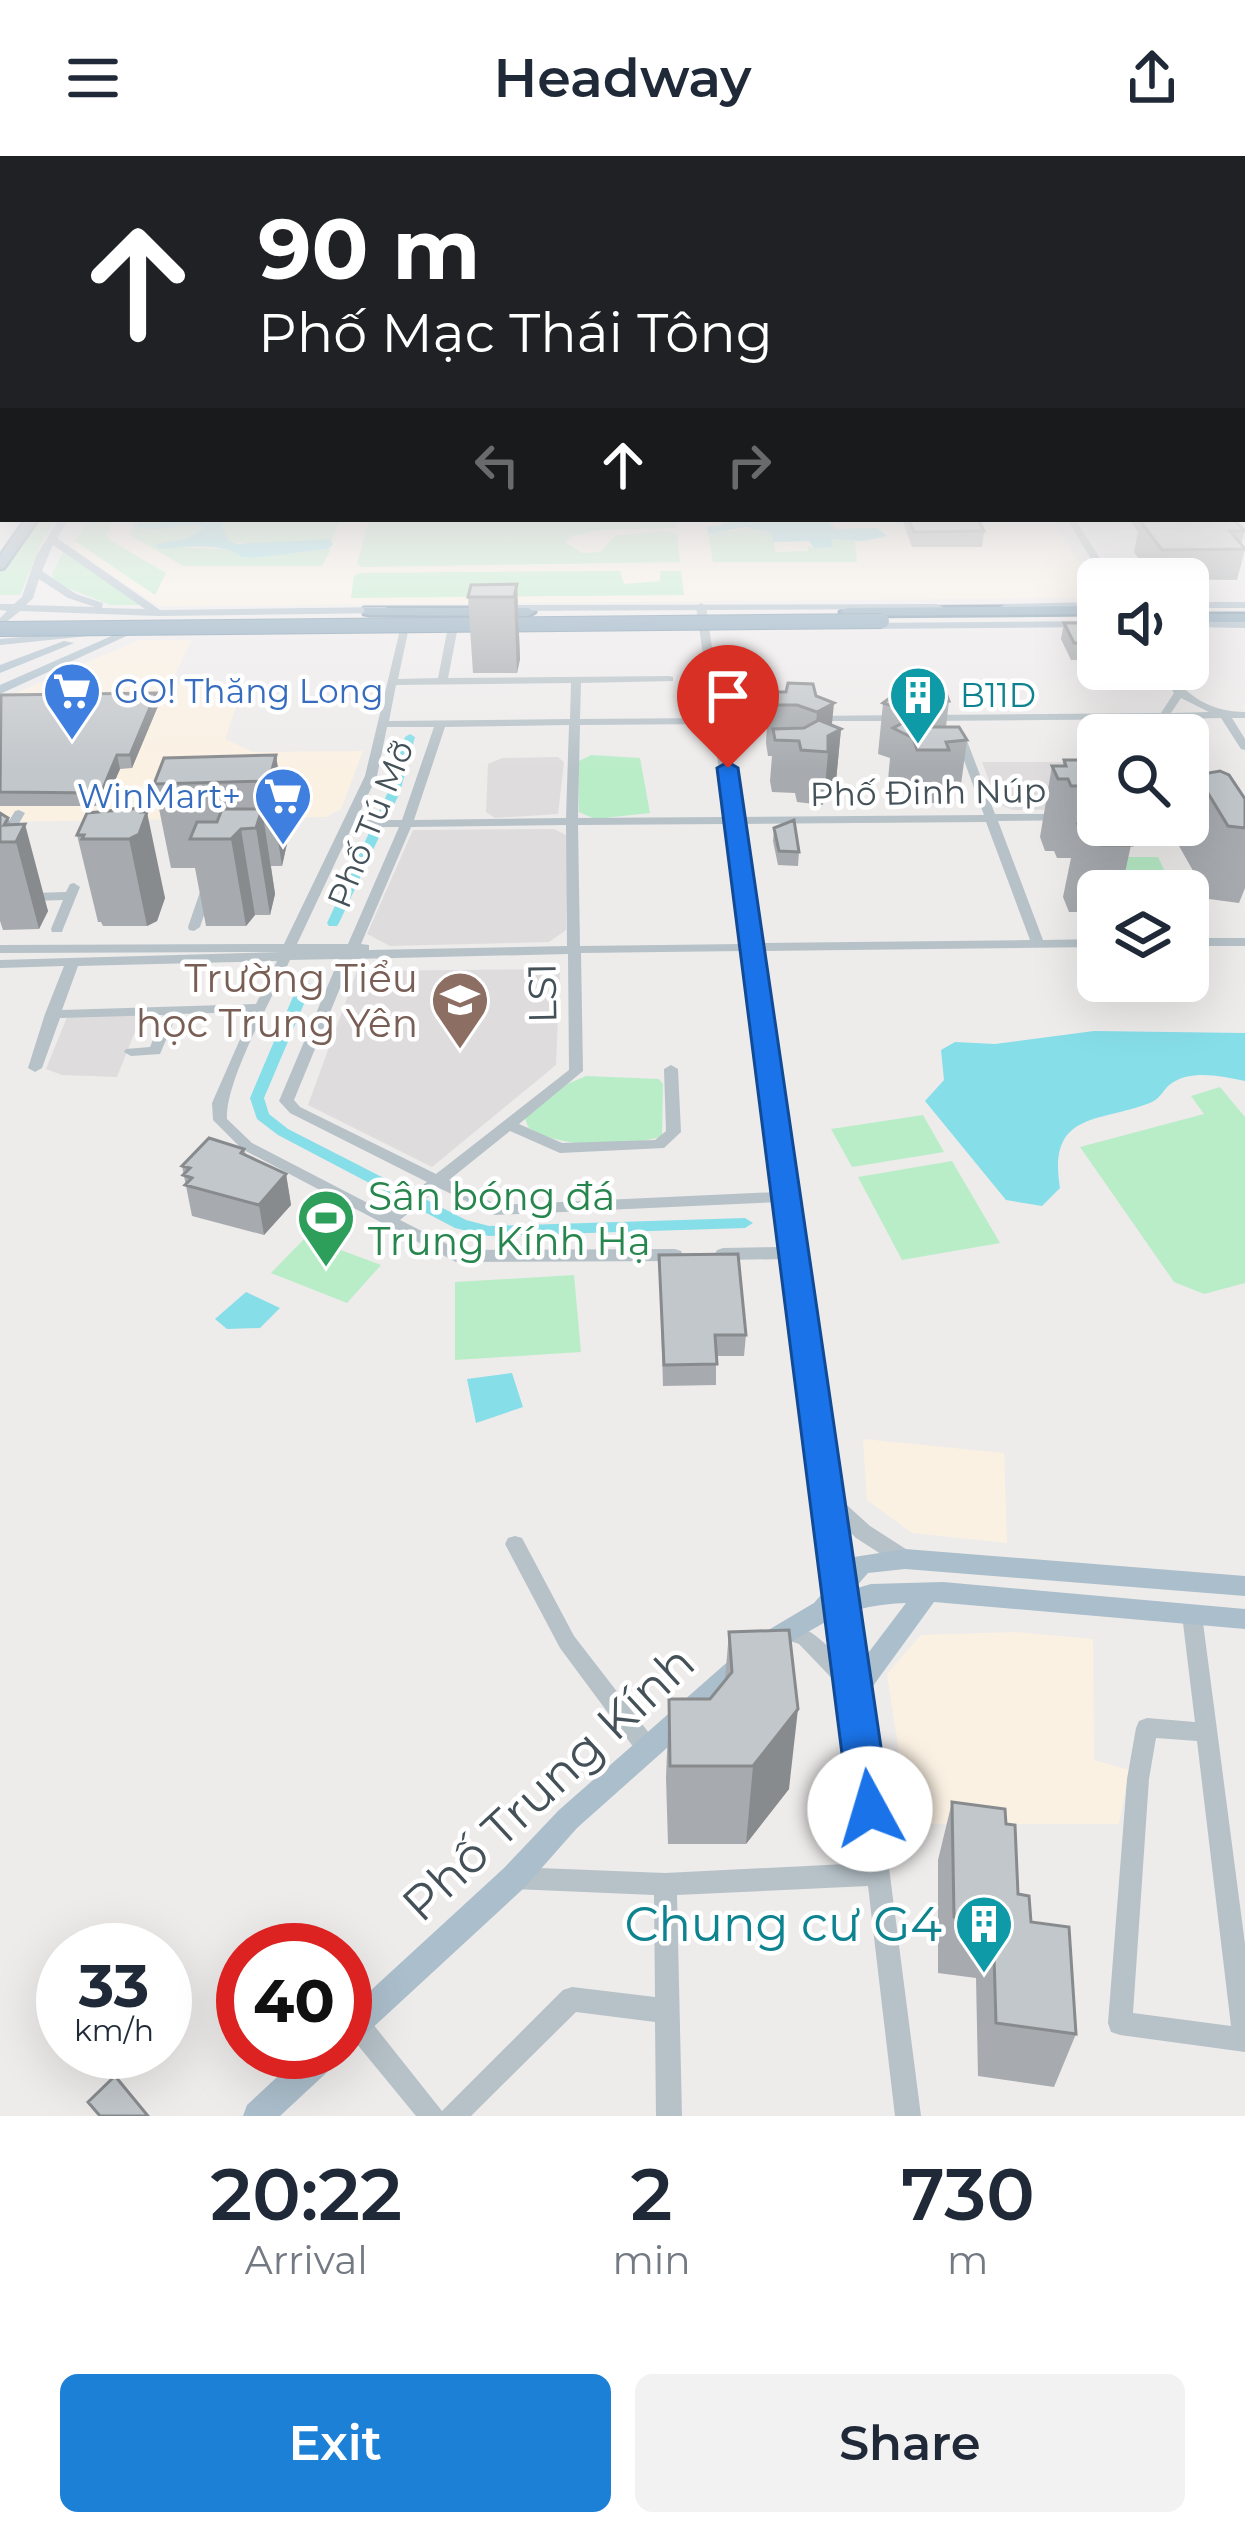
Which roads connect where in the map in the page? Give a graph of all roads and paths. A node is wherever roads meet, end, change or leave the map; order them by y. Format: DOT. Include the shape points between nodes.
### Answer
graph roads {
  1 [pos="30,588"];
  2 [pos="62,588"];
  3 [pos="123,588"];
  4 [pos="701,606"];
  5 [pos="1245,606"];
  6 [pos="0,607"];
  7 [pos="19,607"];
  8 [pos="1209,607"];
  9 [pos="1077,608"];
  10 [pos="1077,608"];
  11 [pos="90,611"];
  12 [pos="369,611"];
  13 [pos="139,612"];
  14 [pos="847,612"];
  15 [pos="158,613"];
  16 [pos="528,620"];
  17 [pos="882,621"];
  18 [pos="1077,621"];
  19 [pos="1077,621"];
  20 [pos="1209,621"];
  21 [pos="1245,621"];
  22 [pos="0,624"];
  23 [pos="704,628"];
  24 [pos="349,631"];
  25 [pos="127,632"];
  26 [pos="404,632"];
  27 [pos="452,632"];
  28 [pos="103,633"];
  29 [pos="64,635"];
  30 [pos="0,642"];
  31 [pos="0,668"];
  32 [pos="669,680"];
  33 [pos="576,681"];
  34 [pos="392,682"];
  35 [pos="442,682"];
  36 [pos="0,690"];
  37 [pos="1177,690"];
  38 [pos="1179,693"];
  39 [pos="1165,714"];
  40 [pos="1245,715"];
  41 [pos="1209,716"];
  42 [pos="1225,716"];
  43 [pos="1077,717"];
  44 [pos="953,718"];
  45 [pos="718,720"];
  46 [pos="575,722"];
  47 [pos="441,723"];
  48 [pos="383,724"];
  49 [pos="1245,747"];
  50 [pos="1209,794"];
  51 [pos="1216,806"];
  52 [pos="19,813"];
  53 [pos="1077,817"];
  54 [pos="992,818"];
  55 [pos="733,820"];
  56 [pos="572,823"];
  57 [pos="356,825"];
  58 [pos="402,826"];
  59 [pos="8,832"];
  60 [pos="208,886"];
  61 [pos="33,897"];
  62 [pos="194,927"];
  63 [pos="57,929"];
  64 [pos="1209,942"];
  65 [pos="1245,942"];
  66 [pos="1038,943"];
  67 [pos="1077,944"];
  68 [pos="751,948"];
  69 [pos="575,950"];
  70 [pos="350,953"];
  71 [pos="286,954"];
  72 [pos="107,955"];
  73 [pos="0,956"];
  74 [pos="74,958"];
  75 [pos="259,1008"];
  76 [pos="172,1010"];
  77 [pos="52,1014"];
  78 [pos="131,1052"];
  79 [pos="35,1068"];
  80 [pos="671,1069"];
  81 [pos="508,1125"];
  82 [pos="432,1186"];
  83 [pos="784,1197"];
  84 [pos="395,1215"];
  85 [pos="792,1252"];
  86 [pos="689,1255"];
  87 [pos="711,1255"];
  88 [pos="829,1499"];
  89 [pos="515,1544"];
  90 [pos="905,1559"];
  91 [pos="1245,1586"];
  92 [pos="928,1592"];
  93 [pos="835,1600"];
  94 [pos="1192,1615"];
  95 [pos="1245,1619"];
  96 [pos="785,1631"];
  97 [pos="856,1689"];
  98 [pos="1205,1732"];
  99 [pos="648,1749"];
  100 [pos="877,1874"];
  101 [pos="514,1878"];
  102 [pos="665,1884"];
  103 [pos="372,2009"];
  104 [pos="666,2011"];
  105 [pos="1245,2039"];
  106 [pos="372,2051"];
  107 [pos="297,2079"];
  108 [pos="258,2116"];
  109 [pos="432,2116"];
  110 [pos="453,2116"];
  111 [pos="669,2116"];
  112 [pos="908,2116"];
  1 -- 7 [label="main road"];
  2 -- 13 [label="main road" via="82,601"];
  3 -- 15 [label="main road"];
  4 -- 9 [label="main road"];
  4 -- 12 [label="main road"];
  4 -- 23 [label="street"];
  5 -- 8 [label="highway"];
  6 -- 7 [label="main road"];
  7 -- 11 [label="main road"];
  7 -- 22 [label="main road"];
  10 -- 14 [label="highway"];
  11 -- 13 [label="main road"];
  11 -- 29 [label="main road" via="47,624"];
  12 -- 15 [label="main road"];
  12 -- 16 [label="highway"];
  13 -- 15 [label="main road"];
  14 -- 16 [label="highway"];
  14 -- 22 [label="highway"];
  16 -- 17 [label="highway, bridge"];
  16 -- 24 [label="highway"];
  17 -- 19 [label="highway"];
  17 -- 22 [label="highway, bridge"];
  18 -- 23 [label="main road"];
  20 -- 21 [label="highway"];
  23 -- 27 [label="main road"];
  23 -- 45 [label="street"];
  24 -- 25 [label="main road"];
  24 -- 26 [label="main road"];
  25 -- 28 [label="main road"];
  25 -- 36 [label="main road"];
  26 -- 27 [label="main road"];
  26 -- 34 [label="street, Phố Tú Mỡ"];
  27 -- 35 [label="street"];
  28 -- 29 [label="main road"];
  28 -- 31 [label="main road"];
  29 -- 30 [label="main road"];
  32 -- 33 [label="street"];
  33 -- 35 [label="street"];
  33 -- 46 [label="street, LS1"];
  34 -- 35 [label="street"];
  34 -- 48 [label="street, Phố Tú Mỡ"];
  37 -- 38 [label="street"];
  38 -- 39 [label="street"];
  38 -- 42 [label="street"];
  40 -- 42 [label="street"];
  41 -- 42 [label="street"];
  42 -- 49 [label="street"];
  43 -- 44 [label="street"];
  44 -- 45 [label="street"];
  44 -- 54 [label="street"];
  45 -- 46 [label="street"];
  45 -- 55 [label="street"];
  46 -- 47 [label="street"];
  46 -- 56 [label="street, LS1"];
  47 -- 48 [label="street"];
  47 -- 58 [label="street, Phố Tú Mỡ"];
  48 -- 57 [label="street, Phố Tú Mỡ"];
  50 -- 51 [label="street"];
  52 -- 59 [label="street"];
  53 -- 54 [label="street, Phố Đinh Núp"];
  54 -- 55 [label="street, Phố Đinh Núp"];
  54 -- 66 [label="street"];
  55 -- 56 [label="street, Phố Đinh Núp"];
  55 -- 68 [label="street"];
  56 -- 58 [label="street, Phố Đinh Núp"];
  56 -- 69 [label="street, LS1"];
  57 -- 58 [label="street, Phố Đinh Núp"];
  57 -- 71 [label="street, Phố Tú Mỡ"];
  58 -- 70 [label="street, Phố Tú Mỡ"];
  60 -- 62 [label="street"];
  61 -- 63 [label="street" via="72,891"];
  64 -- 65 [label="street"];
  66 -- 67 [label="street"];
  66 -- 68 [label="street"];
  68 -- 69 [label="street"];
  68 -- 83 [label="street"];
  69 -- 70 [label="street"];
  69 -- 81 [label="street, LS1" via="577,1071"];
  70 -- 71 [label="street"];
  70 -- 82 [label="street, Phố Tú Mỡ" via="286,1101"];
  71 -- 72 [label="street"];
  71 -- 75 [label="street, Phố Tú Mỡ"];
  72 -- 73 [label="street"];
  72 -- 74 [label="street"];
  73 -- 74 [label="street"];
  74 -- 77 [label="street"];
  75 -- 76 [label="street"];
  75 -- 84 [label="street, Phố Tú Mỡ" via="219,1103 225,1127 247,1146"];
  76 -- 77 [label="street"];
  76 -- 78 [label="street" via="155,1052"];
  77 -- 79 [label="street"];
  80 -- 81 [label="street" via="674,1132 659,1145 560,1148"];
  81 -- 82 [label="street, LS1"];
  82 -- 83 [label="street, Phố Tú Mỡ" via="502,1210"];
  82 -- 84 [label="street, LS1"];
  83 -- 85 [label="street"];
  84 -- 86 [label="street, Phố Tú Mỡ" via="443,1251 470,1258"];
  85 -- 87 [label="street"];
  85 -- 88 [label="street"];
  88 -- 90 [label="street"];
  88 -- 93 [label="street"];
  89 -- 99 [label="street" via="567,1642"];
  90 -- 91 [label="main road, Phố Trung Kính"];
  90 -- 93 [label="main road, Phố Trung Kính" via="862,1564"];
  92 -- 93 [label="main road, Phố Trung Kính"];
  92 -- 94 [label="main road, Phố Trung Kính"];
  92 -- 97 [label="main road"];
  93 -- 96 [label="main road, Phố Trung Kính"];
  93 -- 97 [label="street"];
  94 -- 95 [label="main road, Phố Trung Kính"];
  94 -- 98 [label="street"];
  96 -- 97 [label="street" via="806,1638"];
  96 -- 99 [label="main road, Phố Trung Kính"];
  97 -- 100 [label="street"];
  98 -- 105 [label="street"];
  98 -- 105 [label="street" via="1147,1728 1120,2023"];
  99 -- 101 [label="main road, Phố Trung Kính"];
  100 -- 102 [label="street"];
  100 -- 112 [label="street"];
  101 -- 102 [label="street"];
  101 -- 103 [label="main road, Phố Trung Kính"];
  102 -- 104 [label="street"];
  104 -- 110 [label="street" via="572,2000"];
  104 -- 111 [label="street"];
  106 -- 109 [label="street"];
  107 -- 108 [label="main road"];
}
